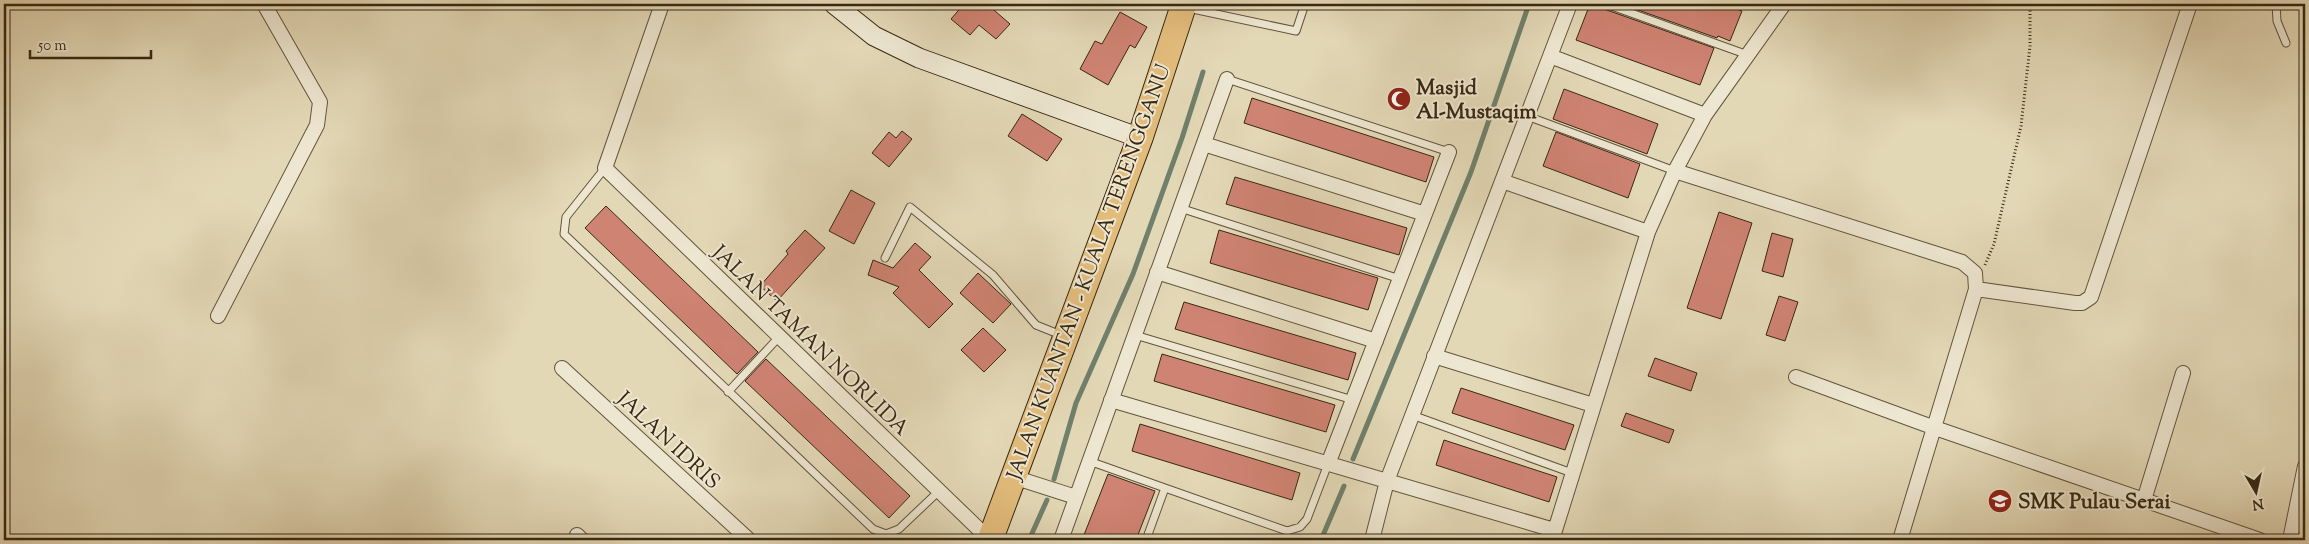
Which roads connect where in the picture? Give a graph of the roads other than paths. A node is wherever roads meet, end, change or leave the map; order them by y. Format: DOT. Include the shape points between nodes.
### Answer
graph roads {
  1 [pos="264,4"];
  2 [pos="662,4"];
  3 [pos="834,4"];
  4 [pos="1305,4"];
  5 [pos="1570,4"];
  6 [pos="1606,4"];
  7 [pos="1784,4"];
  8 [pos="2190,4"];
  9 [pos="2276,4"];
  10 [pos="1184,5"];
  11 [pos="2286,43"];
  12 [pos="1748,55"];
  13 [pos="1550,56"];
  14 [pos="1227,79"];
  15 [pos="1705,115"];
  16 [pos="1526,116"];
  17 [pos="1140,138"];
  18 [pos="1204,144"];
  19 [pos="1449,152"];
  20 [pos="605,168"];
  21 [pos="1675,172"];
  22 [pos="1502,181"];
  23 [pos="1180,208"];
  24 [pos="1424,214"];
  25 [pos="1648,232"];
  26 [pos="885,258"];
  27 [pos="1157,272"];
  28 [pos="1400,279"];
  29 [pos="1976,289"];
  30 [pos="218,316"];
  31 [pos="1135,335"];
  32 [pos="779,337"];
  33 [pos="1066,337"];
  34 [pos="1376,340"];
  35 [pos="1434,356"];
  36 [pos="562,368"];
  37 [pos="2183,373"];
  38 [pos="1796,377"];
  39 [pos="728,392"];
  40 [pos="1111,400"];
  41 [pos="1353,400"];
  42 [pos="1593,405"];
  43 [pos="1412,415"];
  44 [pos="1935,428"];
  45 [pos="1089,461"];
  46 [pos="1328,464"];
  47 [pos="2305,466"];
  48 [pos="1572,473"];
  49 [pos="1014,477"];
  50 [pos="1387,481"];
  51 [pos="1165,488"];
  52 [pos="939,490"];
  53 [pos="1076,497"];
  54 [pos="2144,500"];
  55 [pos="1553,535"];
  56 [pos="749,540"];
  57 [pos="990,540"];
  58 [pos="1061,540"];
  59 [pos="1146,540"];
  60 [pos="1372,540"];
  61 [pos="1900,540"];
  62 [pos="2260,540"];
  63 [pos="2290,540"];
  1 -- 30 [label="street" via="320,102 317,125"];
  2 -- 20 [label="street"];
  3 -- 17 [label="street" via="874,36 919,58"];
  4 -- 10 [label="lane" via="1296,31"];
  5 -- 13 [label="street"];
  6 -- 12 [label="lane"];
  7 -- 12 [label="street"];
  8 -- 29 [label="street" via="2091,297 2075,303"];
  9 -- 11 [label="lane"];
  10 -- 17 [label="highway, JALAN KUANTAN - KUALA TERENGGANU"];
  12 -- 15 [label="street"];
  13 -- 15 [label="street"];
  13 -- 16 [label="street"];
  14 -- 18 [label="street"];
  14 -- 19 [label="lane"];
  15 -- 21 [label="street"];
  16 -- 21 [label="lane"];
  16 -- 22 [label="street"];
  17 -- 33 [label="highway, JALAN KUANTAN - KUALA TERENGGANU"];
  18 -- 23 [label="street"];
  18 -- 24 [label="street"];
  19 -- 24 [label="street"];
  20 -- 32 [label="street, JALAN TAMAN NORLIDA"];
  20 -- 39 [label="lane" via="566,217 564,234"];
  21 -- 25 [label="street"];
  21 -- 29 [label="street" via="1962,262 1975,273"];
  22 -- 25 [label="street"];
  22 -- 35 [label="street"];
  23 -- 27 [label="street"];
  23 -- 28 [label="lane"];
  24 -- 28 [label="street"];
  25 -- 42 [label="street"];
  26 -- 33 [label="lane" via="910,207 993,274 1036,325"];
  27 -- 31 [label="street"];
  27 -- 34 [label="street"];
  28 -- 34 [label="street"];
  29 -- 44 [label="street"];
  31 -- 40 [label="street"];
  31 -- 41 [label="lane"];
  32 -- 39 [label="lane"];
  32 -- 52 [label="street, JALAN TAMAN NORLIDA"];
  33 -- 49 [label="highway, JALAN KUANTAN - KUALA TERENGGANU"];
  34 -- 41 [label="street"];
  35 -- 42 [label="street"];
  35 -- 43 [label="street"];
  36 -- 56 [label="street, JALAN IDRIS"];
  37 -- 54 [label="street"];
  38 -- 44 [label="street"];
  39 -- 52 [label="lane" via="874,529 886,534 899,529"];
  40 -- 45 [label="street"];
  40 -- 46 [label="street"];
  41 -- 46 [label="street"];
  42 -- 48 [label="street"];
  43 -- 48 [label="lane"];
  43 -- 50 [label="street"];
  44 -- 54 [label="street"];
  44 -- 61 [label="street"];
  45 -- 51 [label="lane"];
  45 -- 53 [label="street"];
  46 -- 50 [label="street"];
  46 -- 51 [label="lane" via="1307,519 1300,527 1287,531"];
  47 -- 63 [label="street"];
  48 -- 55 [label="street"];
  49 -- 53 [label="street"];
  49 -- 57 [label="highway, JALAN KUANTAN - KUALA TERENGGANU"];
  50 -- 55 [label="street"];
  50 -- 60 [label="street"];
  51 -- 59 [label="lane"];
  52 -- 57 [label="street, JALAN TAMAN NORLIDA"];
  53 -- 58 [label="street"];
  54 -- 62 [label="street"];
}
